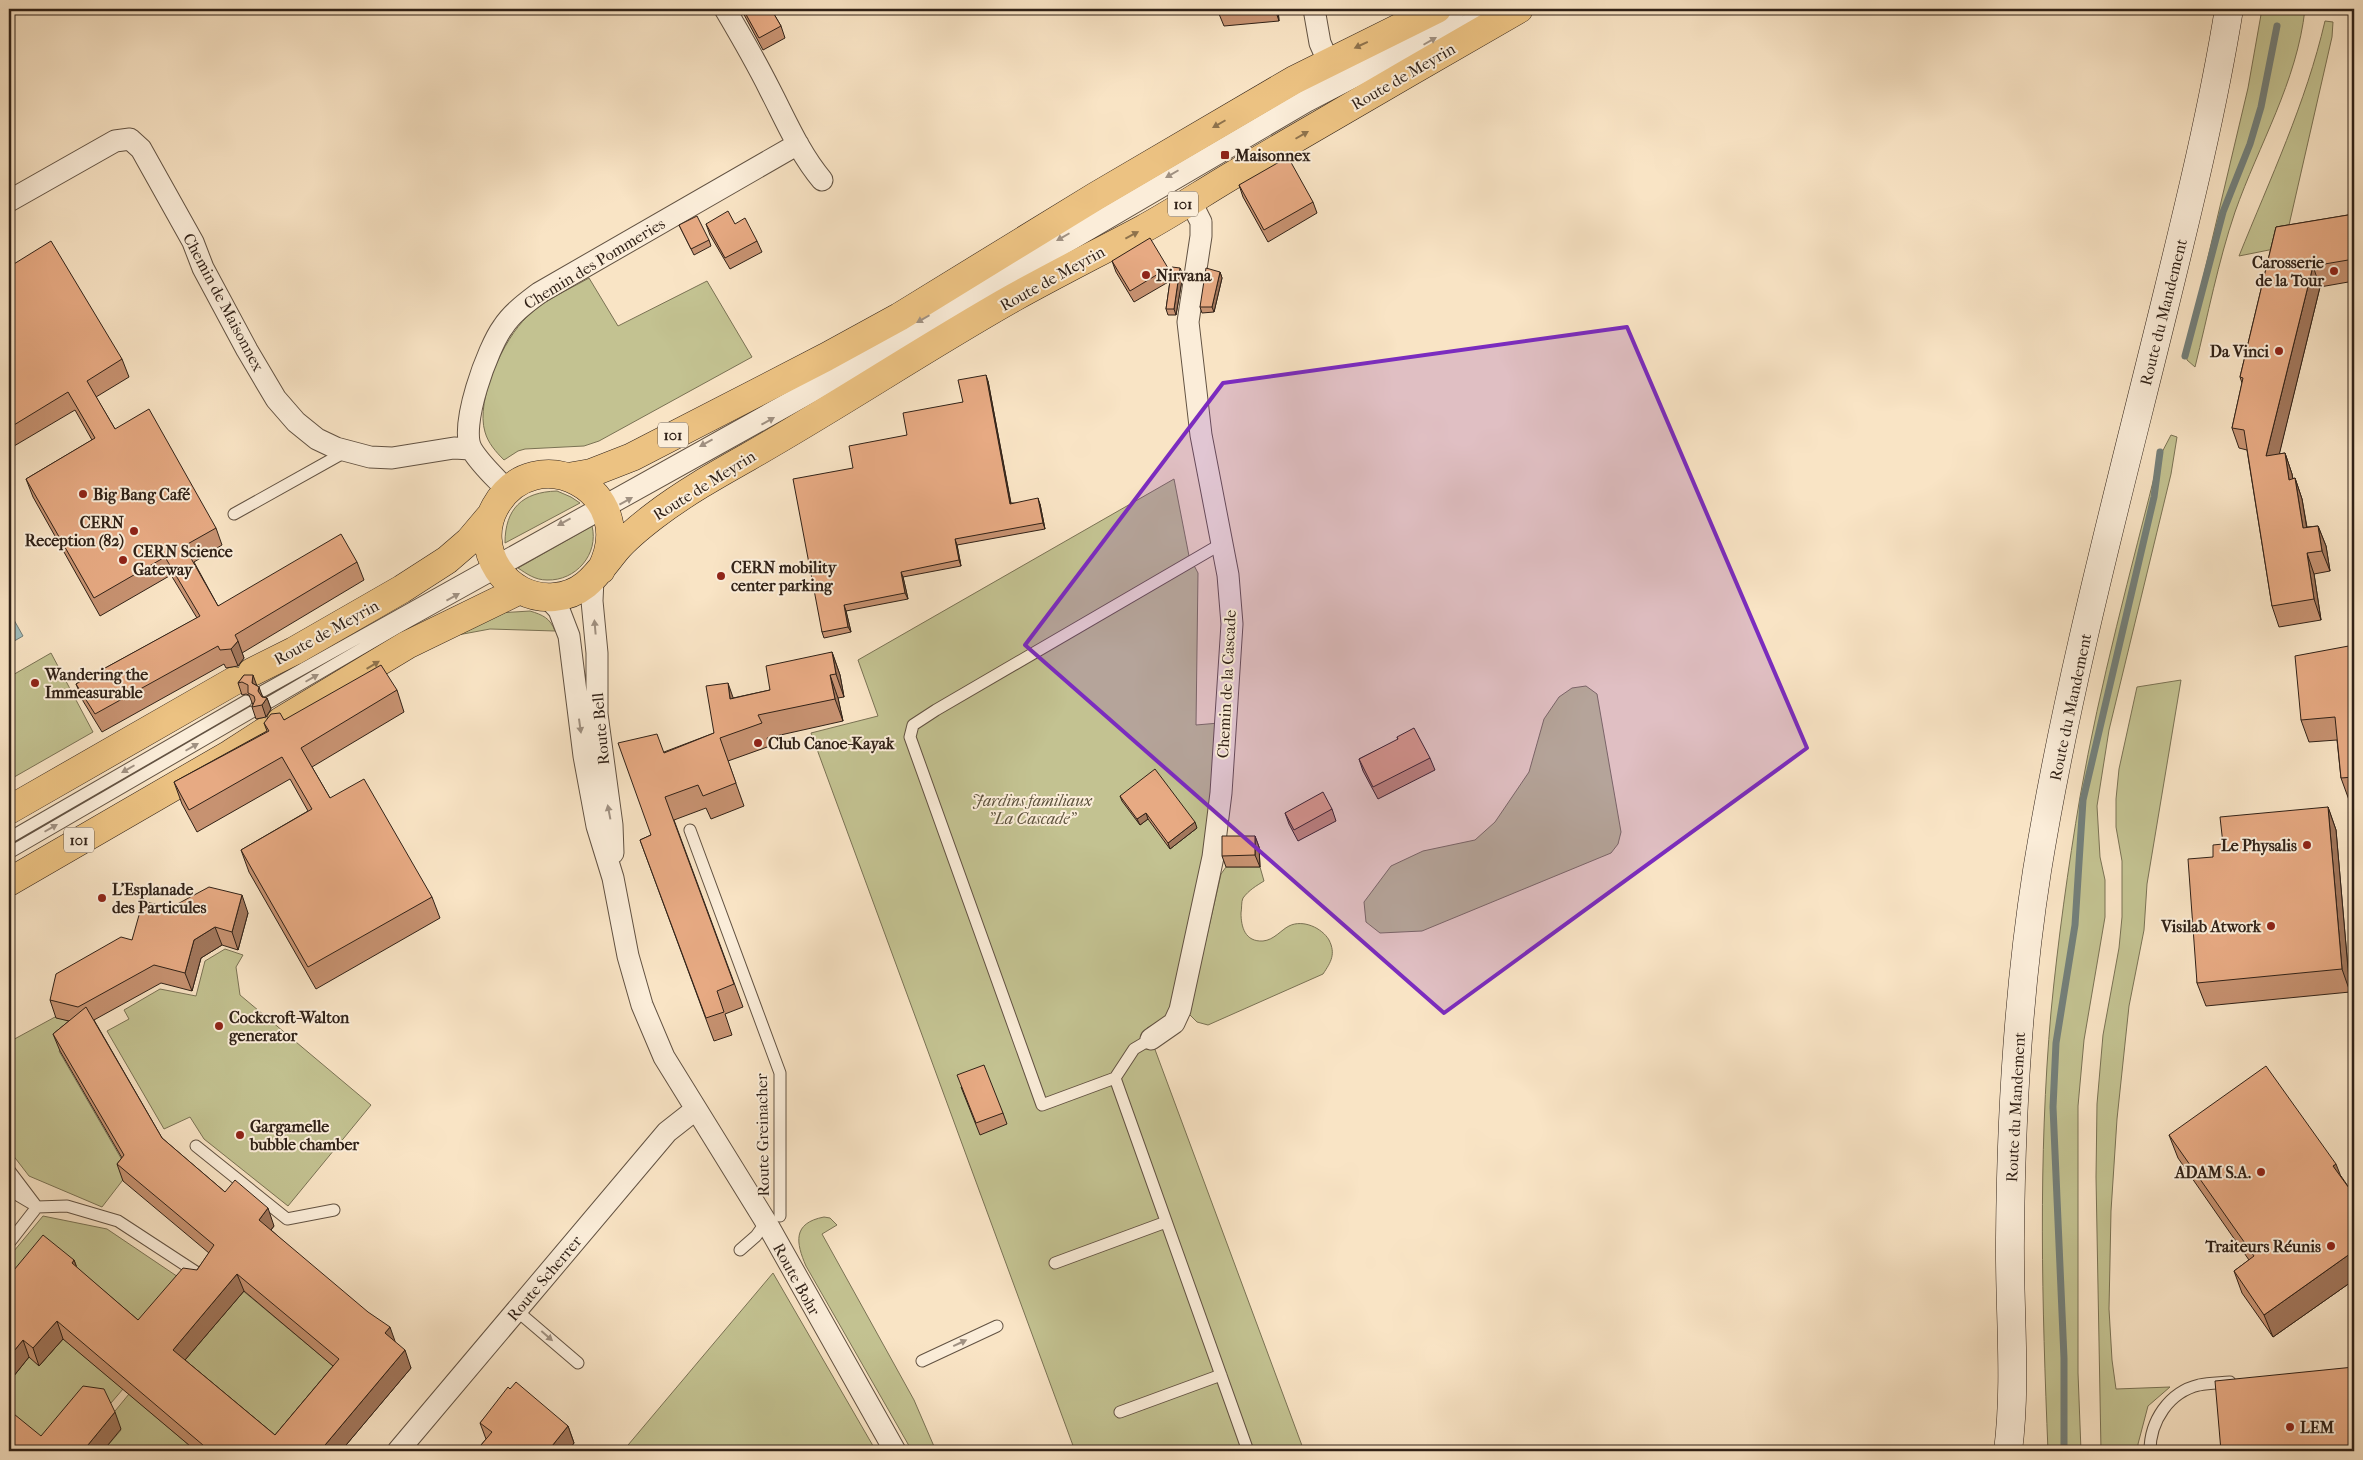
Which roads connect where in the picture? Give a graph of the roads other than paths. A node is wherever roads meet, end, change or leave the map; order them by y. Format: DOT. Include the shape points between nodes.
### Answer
graph roads {
  1 [pos="725,9"];
  2 [pos="1314,9"];
  3 [pos="1436,9"];
  4 [pos="1464,9"];
  5 [pos="1486,9"];
  6 [pos="1519,9"];
  7 [pos="2229,9"];
  8 [pos="1328,61"];
  9 [pos="798,144"];
  10 [pos="822,180"];
  11 [pos="1190,200"];
  12 [pos="9,201"];
  13 [pos="471,449"];
  14 [pos="345,452"];
  15 [pos="568,477"];
  16 [pos="508,491"];
  17 [pos="604,507"];
  18 [pos="234,514"];
  19 [pos="491,515"];
  20 [pos="1221,544"];
  21 [pos="496,567"];
  22 [pos="597,574"];
  23 [pos="520,590"];
  24 [pos="548,598"];
  25 [pos="258,700"];
  26 [pos="9,810"];
  27 [pos="690,830"];
  28 [pos="9,838"];
  29 [pos="9,853"];
  30 [pos="613,878"];
  31 [pos="9,882"];
  32 [pos="1152,1039"];
  33 [pos="1115,1078"];
  34 [pos="695,1110"];
  35 [pos="196,1146"];
  36 [pos="9,1170"];
  37 [pos="9,1190"];
  38 [pos="37,1207"];
  39 [pos="334,1210"];
  40 [pos="773,1219"];
  41 [pos="1166,1222"];
  42 [pos="9,1243"];
  43 [pos="740,1250"];
  44 [pos="1055,1263"];
  45 [pos="196,1272"];
  46 [pos="516,1310"];
  47 [pos="997,1326"];
  48 [pos="922,1361"];
  49 [pos="578,1363"];
  50 [pos="1221,1375"];
  51 [pos="2238,1382"];
  52 [pos="1120,1412"];
  53 [pos="2012,1418"];
  54 [pos="398,1451"];
  55 [pos="895,1451"];
  56 [pos="1248,1451"];
  57 [pos="2008,1451"];
  58 [pos="2019,1451"];
  59 [pos="2150,1451"];
  1 -- 9 [label="street"];
  2 -- 8 [label="street" via="1320,43"];
  3 -- 8 [label="main road, Route de Meyrin / 101, one-way"];
  4 -- 17 [label="lane, one-way" via="1304,96"];
  17 -- 5 [label="lane, one-way" via="812,397 1310,105"];
  11 -- 6 [label="main road, Route de Meyrin / 101, one-way"];
  7 -- 53 [label="main road, Route du Mandement" via="2201,155 2076,671 2037,872 2020,1004 2015,1081 2010,1240"];
  8 -- 15 [label="main road, Route de Meyrin / 101, one-way" via="850,344 632,457"];
  9 -- 10 [label="street"];
  9 -- 13 [label="street, Chemin des Pommeries" via="524,304 503,326 487,357 470,417"];
  11 -- 20 [label="street, Chemin de la Cascade" via="1201,222 1201,236 1188,322 1201,435"];
  22 -- 11 [label="main road, Route de Meyrin / 101, one-way" via="635,531 702,483 1015,297"];
  12 -- 14 [label="street, Chemin de Maisonnex" via="115,141 130,139 141,149 194,242 203,268 276,399 317,439"];
  13 -- 14 [label="street, Chemin de Maisonnex" via="454,448 392,458"];
  13 -- 16 [label="street"];
  14 -- 18 [label="lane"];
  15 -- 16 [label="main road, Route de Meyrin / 101" via="542,474 530,477"];
  15 -- 17 [label="main road, Route de Meyrin / 101" via="586,487"];
  16 -- 19 [label="main road, Route de Meyrin / 101"];
  17 -- 21 [label="lane"];
  17 -- 22 [label="main road" via="611,535 610,547"];
  19 -- 21 [label="main road, Route de Meyrin / 101" via="488,539"];
  19 -- 25 [label="main road, Route de Meyrin / 101" via="447,560 294,651"];
  20 -- 32 [label="street, Chemin de la Cascade" via="1228,575 1232,624 1213,857 1180,1010 1174,1023"];
  20 -- 33 [label="lane" via="936,710 913,725 910,737 1042,1105"];
  21 -- 23 [label="main road, Route de Meyrin / 101"];
  21 -- 25 [label="lane"];
  22 -- 24 [label="main road, Route de Meyrin / 101" via="573,593"];
  30 -- 22 [label="street, Route Bell, one-way" via="612,825 597,714 597,653 592,601"];
  23 -- 24 [label="main road, Route de Meyrin / 101"];
  25 -- 23 [label="main road, Route de Meyrin / 101, one-way" via="407,645"];
  24 -- 30 [label="street, Route Bell, one-way" via="558,610 569,636 585,764 597,826"];
  25 -- 26 [label="main road, Route de Meyrin / 101"];
  25 -- 28 [label="lane, one-way"];
  29 -- 25 [label="lane, one-way"];
  25 -- 31 [label="main road, Route de Meyrin / 101" via="230,754"];
  27 -- 40 [label="lane, Route Greinacher" via="782,1082"];
  30 -- 34 [label="street, Route Bell" via="628,956 642,1005 664,1057"];
  32 -- 33 [label="lane" via="1134,1049"];
  33 -- 41 [label="lane"];
  34 -- 40 [label="street, Route Bohr"];
  34 -- 46 [label="street, Route Scherrer" via="667,1132"];
  35 -- 39 [label="lane" via="288,1219"];
  36 -- 38 [label="lane"];
  37 -- 38 [label="lane"];
  38 -- 42 [label="lane"];
  38 -- 45 [label="lane" via="68,1206 118,1222"];
  40 -- 43 [label="lane"];
  40 -- 55 [label="street, Route Bohr"];
  41 -- 44 [label="lane"];
  41 -- 50 [label="lane"];
  46 -- 49 [label="lane, one-way"];
  46 -- 54 [label="street, Route Scherrer"];
  48 -- 47 [label="lane, one-way"];
  50 -- 52 [label="lane"];
  50 -- 56 [label="lane"];
  51 -- 59 [label="lane" via="2200,1385 2174,1396 2157,1418"];
  53 -- 57 [label="main road, Route du Mandement"];
  53 -- 58 [label="main road, Route du Mandement"];
}
